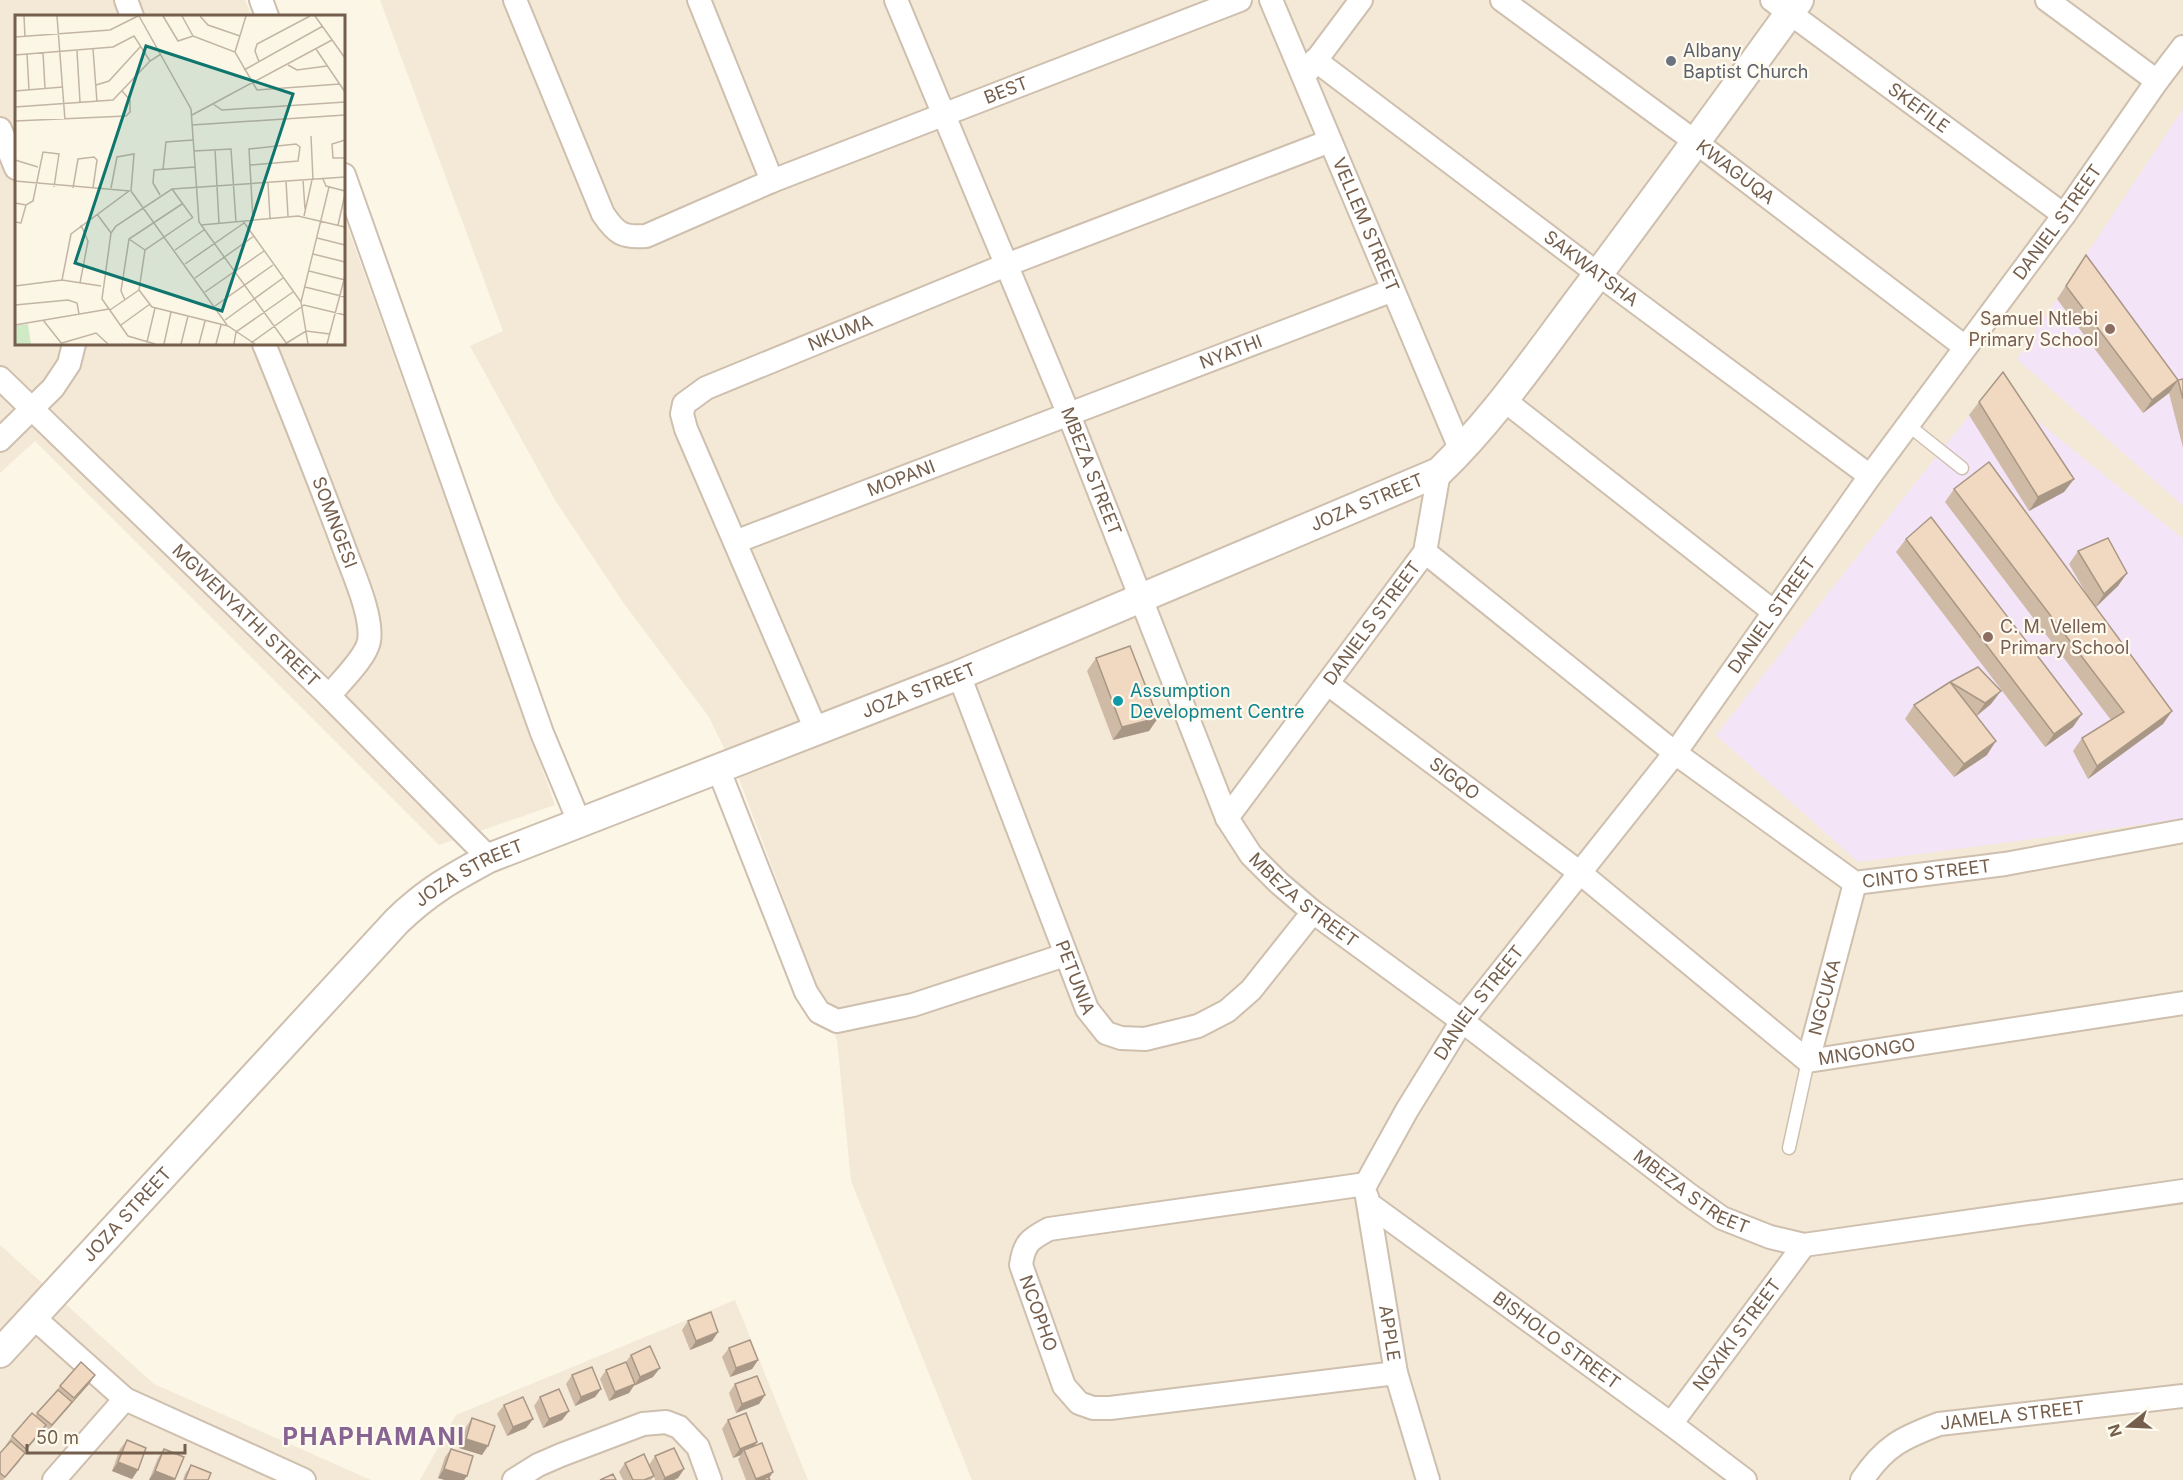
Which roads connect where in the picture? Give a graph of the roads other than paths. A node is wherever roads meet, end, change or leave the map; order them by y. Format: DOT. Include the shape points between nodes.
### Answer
graph roads {
  1 [pos="126,0"];
  2 [pos="261,0"];
  3 [pos="515,0"];
  4 [pos="699,0"];
  5 [pos="896,0"];
  6 [pos="1240,0"];
  7 [pos="1270,0"];
  8 [pos="1361,0"];
  9 [pos="1502,0"];
  10 [pos="2047,0"];
  11 [pos="1787,4"];
  12 [pos="132,15"];
  13 [pos="267,15"];
  14 [pos="2183,47"];
  15 [pos="1309,68"];
  16 [pos="2157,81"];
  17 [pos="942,114"];
  18 [pos="0,129"];
  19 [pos="1330,141"];
  20 [pos="1697,143"];
  21 [pos="15,166"];
  22 [pos="345,178"];
  23 [pos="772,181"];
  24 [pos="2064,215"];
  25 [pos="1006,265"];
  26 [pos="1598,274"];
  27 [pos="1393,290"];
  28 [pos="74,345"];
  29 [pos="264,345"];
  30 [pos="1965,347"];
  31 [pos="0,378"];
  32 [pos="1504,400"];
  33 [pos="33,410"];
  34 [pos="1069,415"];
  35 [pos="1908,425"];
  36 [pos="0,440"];
  37 [pos="1461,451"];
  38 [pos="1962,468"];
  39 [pos="1439,472"];
  40 [pos="1870,476"];
  41 [pos="735,542"];
  42 [pos="1425,552"];
  43 [pos="1141,600"];
  44 [pos="1774,612"];
  45 [pos="959,675"];
  46 [pos="1328,684"];
  47 [pos="329,696"];
  48 [pos="816,730"];
  49 [pos="1675,753"];
  50 [pos="718,768"];
  51 [pos="1227,818"];
  52 [pos="580,824"];
  53 [pos="2183,831"];
  54 [pos="489,858"];
  55 [pos="1579,872"];
  56 [pos="1855,884"];
  57 [pos="1313,912"];
  58 [pos="1065,955"];
  59 [pos="2183,1003"];
  60 [pos="1462,1021"];
  61 [pos="1808,1061"];
  62 [pos="1789,1148"];
  63 [pos="2183,1191"];
  64 [pos="1367,1194"];
  65 [pos="1804,1245"];
  66 [pos="33,1317"];
  67 [pos="0,1353"];
  68 [pos="1396,1373"];
  69 [pos="2183,1396"];
  70 [pos="125,1399"];
  71 [pos="1671,1424"];
  72 [pos="54,1480"];
  73 [pos="304,1480"];
  74 [pos="514,1480"];
  75 [pos="710,1480"];
  76 [pos="1428,1480"];
  77 [pos="1745,1480"];
  78 [pos="1862,1480"];
  1 -- 12 [label="street"];
  2 -- 13 [label="street"];
  3 -- 23 [label="street, BEST" via="603,214 613,229 628,237 646,236"];
  4 -- 23 [label="street"];
  5 -- 17 [label="street, MBEZA STREET"];
  6 -- 17 [label="street, BEST"];
  7 -- 15 [label="street, VELLEM STREET"];
  8 -- 15 [label="street"];
  9 -- 20 [label="street, KWAGUQA"];
  10 -- 16 [label="street"];
  11 -- 20 [label="street, JOZA STREET"];
  11 -- 24 [label="street, SKEFILE"];
  14 -- 16 [label="street, DANIEL STREET"];
  15 -- 19 [label="street, VELLEM STREET"];
  15 -- 26 [label="street, SAKWATSHA"];
  16 -- 24 [label="street, DANIEL STREET"];
  17 -- 23 [label="street, BEST"];
  17 -- 25 [label="street, MBEZA STREET"];
  18 -- 21 [label="street"];
  19 -- 25 [label="street, NKUMA"];
  19 -- 27 [label="street, VELLEM STREET"];
  20 -- 26 [label="street, JOZA STREET"];
  20 -- 30 [label="street, KWAGUQA"];
  22 -- 52 [label="street" via="542,733"];
  24 -- 30 [label="street, DANIEL STREET"];
  25 -- 34 [label="street, MBEZA STREET"];
  25 -- 41 [label="street, NKUMA" via="768,361 706,388 684,404 686,429"];
  26 -- 32 [label="street, JOZA STREET"];
  26 -- 40 [label="street, SAKWATSHA"];
  27 -- 34 [label="street, NYATHI"];
  27 -- 37 [label="street, VELLEM STREET"];
  28 -- 33 [label="street" via="69,364"];
  29 -- 47 [label="street, SOMNGESI" via="317,473 362,597 369,628 364,653"];
  30 -- 35 [label="street, DANIEL STREET"];
  31 -- 33 [label="street, MGWENYATHI STREET"];
  32 -- 37 [label="street, JOZA STREET"];
  32 -- 44 [label="street"];
  33 -- 36 [label="street"];
  33 -- 47 [label="street, MGWENYATHI STREET"];
  34 -- 41 [label="street, MOPANI"];
  34 -- 43 [label="street, MBEZA STREET"];
  35 -- 38 [label="lane"];
  35 -- 40 [label="street, DANIEL STREET"];
  37 -- 39 [label="street, JOZA STREET"];
  39 -- 42 [label="street, DANIELS STREET"];
  39 -- 43 [label="street, JOZA STREET"];
  40 -- 44 [label="street, DANIEL STREET"];
  41 -- 48 [label="street, NKUMA"];
  42 -- 46 [label="street, DANIELS STREET"];
  42 -- 49 [label="street, CINTO STREET"];
  43 -- 45 [label="street, JOZA STREET"];
  43 -- 51 [label="street, MBEZA STREET"];
  44 -- 49 [label="street, DANIEL STREET"];
  45 -- 48 [label="street, JOZA STREET"];
  45 -- 58 [label="street, PETUNIA"];
  46 -- 51 [label="street, DANIELS STREET"];
  46 -- 55 [label="street, SIGQO"];
  47 -- 54 [label="street, MGWENYATHI STREET"];
  48 -- 50 [label="street, JOZA STREET"];
  49 -- 55 [label="street, DANIEL STREET"];
  49 -- 56 [label="street, CINTO STREET"];
  50 -- 52 [label="street, JOZA STREET"];
  50 -- 58 [label="street" via="806,992 819,1012 837,1021 872,1015"];
  51 -- 57 [label="street, MBEZA STREET" via="1251,855"];
  52 -- 54 [label="street, JOZA STREET"];
  53 -- 56 [label="street, CINTO STREET" via="2005,864"];
  54 -- 66 [label="street, JOZA STREET" via="442,883 397,921"];
  55 -- 60 [label="street, DANIEL STREET"];
  55 -- 61 [label="street, MNGONGO"];
  56 -- 61 [label="street, NGCUKA"];
  57 -- 58 [label="street, PETUNIA" via="1251,990 1227,1011 1198,1026 1145,1039 1121,1038 1106,1032 1087,1009"];
  57 -- 60 [label="street, MBEZA STREET"];
  59 -- 61 [label="street, MNGONGO"];
  60 -- 64 [label="street, DANIEL STREET" via="1407,1110"];
  60 -- 65 [label="street, MBEZA STREET" via="1722,1218 1770,1238"];
  61 -- 62 [label="lane, NGCUKA"];
  63 -- 65 [label="street, MBEZA STREET"];
  64 -- 68 [label="street, APPLE"];
  64 -- 68 [label="street, NCOPHO" via="1049,1229 1032,1238 1023,1249 1021,1265 1064,1386 1079,1403 1093,1408"];
  64 -- 71 [label="street, BISHOLO STREET"];
  65 -- 71 [label="street, NGXIKI STREET"];
  66 -- 67 [label="street, JOZA STREET"];
  66 -- 70 [label="street"];
  68 -- 76 [label="street, APPLE"];
  69 -- 78 [label="street, JAMELA STREET" via="1939,1424 1892,1445"];
  70 -- 72 [label="street"];
  70 -- 73 [label="street"];
  71 -- 77 [label="street, BISHOLO STREET"];
  74 -- 75 [label="street" via="537,1465 581,1447 643,1424 666,1422 679,1427 698,1447"];
}
